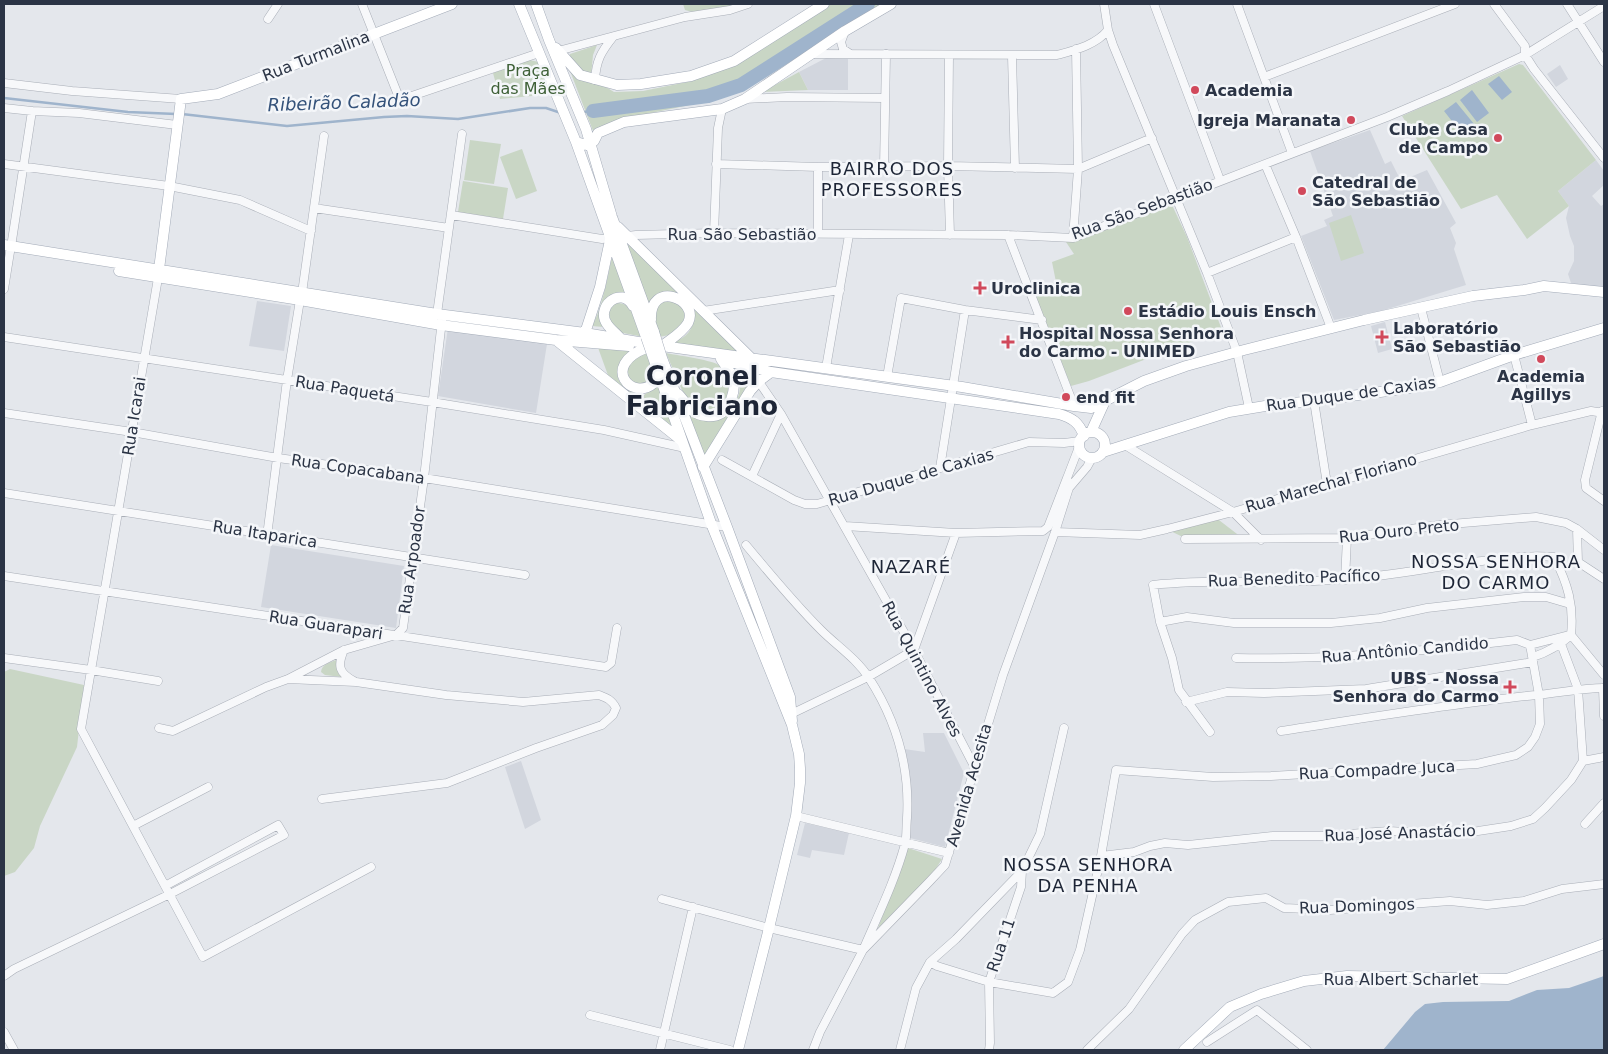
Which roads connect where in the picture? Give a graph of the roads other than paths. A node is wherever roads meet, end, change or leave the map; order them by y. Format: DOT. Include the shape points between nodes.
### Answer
graph roads {
  1 [pos="278,4"];
  2 [pos="362,4"];
  3 [pos="452,4"];
  4 [pos="519,4"];
  5 [pos="536,4"];
  6 [pos="748,4"];
  7 [pos="824,4"];
  8 [pos="891,4"];
  9 [pos="1104,4"];
  10 [pos="1154,4"];
  11 [pos="1237,4"];
  12 [pos="1455,4"];
  13 [pos="1494,4"];
  14 [pos="1567,4"];
  15 [pos="1604,6"];
  16 [pos="268,19"];
  17 [pos="1578,21"];
  18 [pos="1108,30"];
  19 [pos="845,31"];
  20 [pos="375,33"];
  21 [pos="613,37"];
  22 [pos="1076,49"];
  23 [pos="539,53"];
  24 [pos="849,53"];
  25 [pos="811,54"];
  26 [pos="886,54"];
  27 [pos="949,55"];
  28 [pos="1525,55"];
  29 [pos="558,56"];
  30 [pos="1012,56"];
  31 [pos="1604,62"];
  32 [pos="1264,77"];
  33 [pos="595,80"];
  34 [pos="4,83"];
  35 [pos="884,98"];
  36 [pos="180,100"];
  37 [pos="745,100"];
  38 [pos="4,108"];
  39 [pos="722,109"];
  40 [pos="32,111"];
  41 [pos="177,123"];
  42 [pos="462,134"];
  43 [pos="324,136"];
  44 [pos="1152,138"];
  45 [pos="576,142"];
  46 [pos="592,142"];
  47 [pos="1292,153"];
  48 [pos="1604,158"];
  49 [pos="4,164"];
  50 [pos="716,164"];
  51 [pos="1264,164"];
  52 [pos="948,166"];
  53 [pos="23,167"];
  54 [pos="818,167"];
  55 [pos="884,168"];
  56 [pos="1015,168"];
  57 [pos="1078,169"];
  58 [pos="1220,180"];
  59 [pos="169,186"];
  60 [pos="1176,197"];
  61 [pos="314,208"];
  62 [pos="450,215"];
  63 [pos="449,228"];
  64 [pos="311,232"];
  65 [pos="714,233"];
  66 [pos="818,233"];
  67 [pos="849,235"];
  68 [pos="950,235"];
  69 [pos="1008,235"];
  70 [pos="619,237"];
  71 [pos="1296,237"];
  72 [pos="1072,238"];
  73 [pos="7,249"];
  74 [pos="1207,272"];
  75 [pos="158,274"];
  76 [pos="4,289"];
  77 [pos="840,290"];
  78 [pos="1604,292"];
  79 [pos="301,296"];
  80 [pos="1421,308"];
  81 [pos="636,310"];
  82 [pos="965,310"];
  83 [pos="703,311"];
  84 [pos="441,318"];
  85 [pos="1042,320"];
  86 [pos="1331,328"];
  87 [pos="1604,328"];
  88 [pos="650,331"];
  89 [pos="585,333"];
  90 [pos="4,337"];
  91 [pos="621,339"];
  92 [pos="556,340"];
  93 [pos="662,346"];
  94 [pos="646,348"];
  95 [pos="1237,352"];
  96 [pos="1514,355"];
  97 [pos="143,359"];
  98 [pos="721,359"];
  99 [pos="749,362"];
  100 [pos="658,363"];
  101 [pos="826,368"];
  102 [pos="771,372"];
  103 [pos="888,377"];
  104 [pos="287,380"];
  105 [pos="759,381"];
  106 [pos="1440,382"];
  107 [pos="953,386"];
  108 [pos="673,388"];
  109 [pos="951,398"];
  110 [pos="1105,401"];
  111 [pos="1314,401"];
  112 [pos="432,402"];
  113 [pos="1074,406"];
  114 [pos="1249,408"];
  115 [pos="1603,412"];
  116 [pos="4,413"];
  117 [pos="781,414"];
  118 [pos="1532,426"];
  119 [pos="132,432"];
  120 [pos="1083,439"];
  121 [pos="1125,444"];
  122 [pos="684,445"];
  123 [pos="1103,452"];
  124 [pos="278,458"];
  125 [pos="1092,458"];
  126 [pos="722,460"];
  127 [pos="703,467"];
  128 [pos="940,468"];
  129 [pos="752,476"];
  130 [pos="424,478"];
  131 [pos="1067,478"];
  132 [pos="1328,484"];
  133 [pos="1068,488"];
  134 [pos="4,494"];
  135 [pos="830,501"];
  136 [pos="1604,502"];
  137 [pos="118,511"];
  138 [pos="1233,512"];
  139 [pos="712,526"];
  140 [pos="845,526"];
  141 [pos="727,527"];
  142 [pos="1577,528"];
  143 [pos="1055,532"];
  144 [pos="956,533"];
  145 [pos="267,536"];
  146 [pos="1347,538"];
  147 [pos="1185,539"];
  148 [pos="1261,540"];
  149 [pos="746,545"];
  150 [pos="1604,550"];
  151 [pos="413,556"];
  152 [pos="525,575"];
  153 [pos="4,576"];
  154 [pos="1604,579"];
  155 [pos="1345,580"];
  156 [pos="104,591"];
  157 [pos="1570,604"];
  158 [pos="1160,622"];
  159 [pos="617,628"];
  160 [pos="396,635"];
  161 [pos="1571,635"];
  162 [pos="1561,644"];
  163 [pos="1530,645"];
  164 [pos="344,650"];
  165 [pos="914,650"];
  166 [pos="4,658"];
  167 [pos="1236,658"];
  168 [pos="1533,660"];
  169 [pos="91,670"];
  170 [pos="1604,675"];
  171 [pos="868,677"];
  172 [pos="288,679"];
  173 [pos="158,681"];
  174 [pos="356,682"];
  175 [pos="1578,688"];
  176 [pos="1604,688"];
  177 [pos="1539,695"];
  178 [pos="1186,702"];
  179 [pos="1604,716"];
  180 [pos="790,718"];
  181 [pos="159,728"];
  182 [pos="1064,728"];
  183 [pos="1281,731"];
  184 [pos="1210,732"];
  185 [pos="1604,757"];
  186 [pos="1583,761"];
  187 [pos="974,766"];
  188 [pos="208,787"];
  189 [pos="322,798"];
  190 [pos="1604,803"];
  191 [pos="796,816"];
  192 [pos="1585,824"];
  193 [pos="133,826"];
  194 [pos="905,843"];
  195 [pos="949,853"];
  196 [pos="1101,856"];
  197 [pos="371,867"];
  198 [pos="1022,871"];
  199 [pos="1604,884"];
  200 [pos="165,886"];
  201 [pos="170,894"];
  202 [pos="662,899"];
  203 [pos="693,907"];
  204 [pos="769,928"];
  205 [pos="1604,944"];
  206 [pos="863,950"];
  207 [pos="930,962"];
  208 [pos="4,976"];
  209 [pos="989,982"];
  210 [pos="590,1015"];
  211 [pos="4,1032"];
  212 [pos="664,1034"];
  213 [pos="1208,1042"];
  214 [pos="1299,1044"];
  215 [pos="14,1050"];
  216 [pos="660,1050"];
  217 [pos="730,1050"];
  218 [pos="738,1050"];
  219 [pos="813,1050"];
  220 [pos="900,1050"];
  221 [pos="989,1050"];
  222 [pos="1087,1050"];
  223 [pos="1184,1050"];
  224 [pos="1294,1050"];
  225 [pos="1307,1050"];
  1 -- 16 [label="street"];
  2 -- 20 [label="street"];
  3 -- 20 [label="main road, Rua Turmalina"];
  4 -- 23 [label="main road"];
  5 -- 29 [label="main road"];
  6 -- 21 [label="street"];
  7 -- 33 [label="main road" via="734,61 691,76 641,84 617,85"];
  8 -- 19 [label="main road"];
  9 -- 18 [label="street"];
  10 -- 58 [label="street"];
  11 -- 32 [label="street"];
  12 -- 32 [label="street"];
  13 -- 28 [label="street" via="1525,46"];
  14 -- 17 [label="street"];
  15 -- 17 [label="street, Rua São Sebastião"];
  17 -- 28 [label="street, Rua São Sebastião"];
  17 -- 31 [label="street"];
  18 -- 22 [label="street" via="1099,39"];
  18 -- 44 [label="street"];
  19 -- 24 [label="street" via="843,49"];
  19 -- 25 [label="main road"];
  20 -- 23 [label="street" via="400,100"];
  20 -- 36 [label="main road, Rua Turmalina" via="218,94"];
  21 -- 29 [label="street"];
  21 -- 33 [label="street" via="596,65"];
  22 -- 30 [label="street" via="1057,55"];
  22 -- 57 [label="street"];
  23 -- 45 [label="main road"];
  24 -- 25 [label="street"];
  24 -- 26 [label="street"];
  25 -- 37 [label="main road"];
  26 -- 27 [label="street"];
  26 -- 35 [label="street"];
  27 -- 30 [label="street"];
  27 -- 52 [label="street"];
  28 -- 47 [label="street, Rua São Sebastião" via="1440,94"];
  28 -- 48 [label="street"];
  29 -- 33 [label="main road" via="580,75"];
  29 -- 46 [label="main road"];
  30 -- 56 [label="street"];
  32 -- 47 [label="street"];
  34 -- 36 [label="street"];
  35 -- 37 [label="street"];
  35 -- 55 [label="street"];
  36 -- 41 [label="main road, Rua Icarai"];
  37 -- 39 [label="main road"];
  38 -- 40 [label="street"];
  39 -- 46 [label="main road" via="624,122 598,133"];
  39 -- 50 [label="street"];
  40 -- 41 [label="street"];
  40 -- 53 [label="street"];
  41 -- 59 [label="main road, Rua Icarai"];
  42 -- 62 [label="street, Rua Arpoador"];
  43 -- 61 [label="street"];
  44 -- 57 [label="street"];
  44 -- 60 [label="street"];
  45 -- 46 [label="main road" via="587,145"];
  45 -- 70 [label="main road"];
  46 -- 70 [label="main road"];
  47 -- 51 [label="street, Rua São Sebastião"];
  49 -- 53 [label="street"];
  50 -- 54 [label="street"];
  50 -- 65 [label="street"];
  51 -- 58 [label="street, Rua São Sebastião"];
  51 -- 71 [label="street"];
  52 -- 55 [label="street"];
  52 -- 56 [label="street"];
  52 -- 68 [label="street"];
  53 -- 59 [label="street"];
  53 -- 73 [label="street"];
  54 -- 55 [label="street"];
  54 -- 66 [label="street"];
  56 -- 57 [label="street"];
  57 -- 72 [label="street"];
  58 -- 60 [label="street, Rua São Sebastião"];
  59 -- 64 [label="street" via="240,200"];
  59 -- 75 [label="main road, Rua Icarai"];
  60 -- 72 [label="street, Rua São Sebastião"];
  60 -- 74 [label="street"];
  61 -- 63 [label="street"];
  61 -- 64 [label="street"];
  62 -- 63 [label="street, Rua Arpoador"];
  62 -- 70 [label="street, Rua São Sebastião" via="602,239"];
  63 -- 84 [label="street, Rua Arpoador"];
  64 -- 79 [label="street"];
  65 -- 66 [label="street, Rua São Sebastião"];
  65 -- 70 [label="street, Rua São Sebastião"];
  66 -- 67 [label="street, Rua São Sebastião"];
  67 -- 68 [label="street, Rua São Sebastião"];
  67 -- 77 [label="street"];
  68 -- 69 [label="street, Rua São Sebastião"];
  69 -- 72 [label="street, Rua São Sebastião"];
  69 -- 85 [label="street"];
  70 -- 81 [label="main road"];
  70 -- 83 [label="main road"];
  70 -- 88 [label="main road"];
  70 -- 89 [label="main road"];
  71 -- 74 [label="street"];
  71 -- 86 [label="street"];
  73 -- 75 [label="main road"];
  73 -- 76 [label="street"];
  74 -- 95 [label="street"];
  75 -- 79 [label="main road"];
  75 -- 97 [label="street, Rua Icarai"];
  77 -- 83 [label="street"];
  77 -- 101 [label="street"];
  78 -- 80 [label="main road" via="1538,286"];
  79 -- 84 [label="main road"];
  79 -- 104 [label="street"];
  80 -- 86 [label="main road"];
  80 -- 106 [label="street"];
  81 -- 88 [label="main road"];
  81 -- 91 [label="main road" via="626,297 607,304 605,321"];
  82 -- 85 [label="street"];
  82 -- 103 [label="street" via="901,298"];
  82 -- 107 [label="street"];
  83 -- 99 [label="main road"];
  84 -- 89 [label="main road"];
  84 -- 92 [label="main road"];
  84 -- 112 [label="street, Rua Arpoador"];
  85 -- 113 [label="street"];
  86 -- 95 [label="main road"];
  87 -- 96 [label="main road, Rua Duque de Caxias"];
  88 -- 93 [label="main road" via="651,308 655,301 664,296 674,296 688,308 690,317 687,324"];
  88 -- 100 [label="main road, bridge"];
  89 -- 91 [label="main road"];
  90 -- 97 [label="street, Rua Paquetá"];
  91 -- 93 [label="main road"];
  92 -- 94 [label="main road"];
  92 -- 122 [label="main road"];
  93 -- 99 [label="main road"];
  94 -- 98 [label="main road"];
  94 -- 100 [label="main road" via="633,353 627,360 622,371 625,380 634,388 650,387 656,379"];
  95 -- 110 [label="main road" via="1144,381"];
  95 -- 114 [label="street"];
  96 -- 106 [label="main road, Rua Duque de Caxias"];
  96 -- 118 [label="street"];
  97 -- 104 [label="street, Rua Paquetá"];
  97 -- 119 [label="street, Rua Icarai"];
  98 -- 99 [label="main road"];
  98 -- 108 [label="main road" via="734,380 734,390 728,406 720,414 712,416 694,412"];
  99 -- 101 [label="main road"];
  99 -- 102 [label="main road"];
  99 -- 105 [label="street, Rua Quintino Alves"];
  100 -- 108 [label="main road"];
  100 -- 122 [label="main road"];
  101 -- 103 [label="main road"];
  102 -- 105 [label="main road"];
  102 -- 109 [label="main road"];
  103 -- 107 [label="main road"];
  104 -- 112 [label="street, Rua Paquetá"];
  104 -- 124 [label="street"];
  105 -- 117 [label="street, Rua Quintino Alves"];
  105 -- 127 [label="main road" via="733,416"];
  106 -- 111 [label="main road, Rua Duque de Caxias"];
  107 -- 109 [label="street"];
  107 -- 113 [label="main road"];
  108 -- 127 [label="main road"];
  109 -- 120 [label="main road" via="1059,414 1076,421"];
  109 -- 128 [label="street"];
  110 -- 113 [label="main road" via="1091,408"];
  110 -- 120 [label="main road"];
  111 -- 114 [label="main road, Rua Duque de Caxias"];
  111 -- 132 [label="street"];
  112 -- 122 [label="street, Rua Paquetá"];
  112 -- 130 [label="street, Rua Arpoador"];
  113 -- 120 [label="main road"];
  114 -- 121 [label="main road, Rua Duque de Caxias"];
  115 -- 118 [label="street, Rua Marechal Floriano" via="1591,411"];
  115 -- 136 [label="street" via="1585,480 1586,488"];
  116 -- 119 [label="street, Rua Copacabana"];
  117 -- 129 [label="street"];
  117 -- 135 [label="street, Rua Quintino Alves"];
  118 -- 132 [label="street, Rua Marechal Floriano"];
  119 -- 124 [label="street, Rua Copacabana"];
  119 -- 137 [label="street, Rua Icarai"];
  120 -- 123 [label="main road" via="1099,434 1105,444"];
  120 -- 125 [label="main road" via="1084,456"];
  120 -- 128 [label="street, Rua Duque de Caxias" via="1064,443 1030,442"];
  120 -- 131 [label="street, Avenida Acesita"];
  121 -- 123 [label="main road, Rua Duque de Caxias"];
  121 -- 138 [label="street"];
  122 -- 139 [label="main road"];
  123 -- 125 [label="main road"];
  124 -- 130 [label="street, Rua Copacabana"];
  124 -- 145 [label="street"];
  125 -- 133 [label="street, Avenida Acesita"];
  126 -- 129 [label="street, Rua Duque de Caxias"];
  127 -- 141 [label="main road"];
  128 -- 135 [label="street, Rua Duque de Caxias"];
  129 -- 135 [label="street, Rua Duque de Caxias" via="780,494 805,504"];
  130 -- 139 [label="street, Rua Copacabana"];
  130 -- 151 [label="street, Rua Arpoador"];
  131 -- 133 [label="street, Avenida Acesita"];
  131 -- 144 [label="street" via="1048,527 1043,531"];
  132 -- 138 [label="street, Rua Marechal Floriano"];
  133 -- 143 [label="street, Avenida Acesita"];
  134 -- 137 [label="street, Rua Itaparica"];
  135 -- 140 [label="street, Rua Quintino Alves"];
  137 -- 145 [label="street, Rua Itaparica"];
  137 -- 156 [label="street, Rua Icarai"];
  138 -- 143 [label="street, Rua Marechal Floriano" via="1140,534"];
  138 -- 148 [label="street"];
  139 -- 141 [label="street, Rua Copacabana"];
  139 -- 180 [label="main road"];
  140 -- 144 [label="street"];
  140 -- 165 [label="street, Rua Quintino Alves"];
  141 -- 180 [label="main road" via="790,698"];
  142 -- 146 [label="street, Rua Ouro Preto" via="1536,518 1439,525"];
  142 -- 150 [label="street, Rua Ouro Preto"];
  142 -- 154 [label="street" via="1578,562"];
  143 -- 187 [label="street, Avenida Acesita" via="1002,675"];
  144 -- 165 [label="street"];
  145 -- 151 [label="street, Rua Itaparica"];
  146 -- 148 [label="street, Rua Ouro Preto"];
  146 -- 155 [label="street"];
  147 -- 148 [label="street, Rua Ouro Preto"];
  149 -- 171 [label="street" via="797,606 853,658"];
  151 -- 152 [label="street, Rua Itaparica"];
  151 -- 160 [label="street, Rua Arpoador" via="403,628"];
  153 -- 156 [label="street, Rua Guarapari"];
  155 -- 157 [label="street, Rua Benedito Pacífico" via="1519,556 1554,557 1563,574"];
  155 -- 158 [label="street, Rua Benedito Pacífico" via="1186,582 1153,586"];
  156 -- 160 [label="street, Rua Guarapari"];
  156 -- 169 [label="street, Rua Icarai"];
  157 -- 158 [label="street" via="1546,597 1524,597 1331,623 1234,623 1187,617"];
  157 -- 161 [label="street" via="1573,614"];
  158 -- 178 [label="street" via="1178,690"];
  159 -- 160 [label="street, Rua Guarapari" via="611,663 606,667"];
  160 -- 164 [label="street, Rua Arpoador"];
  161 -- 162 [label="street"];
  161 -- 163 [label="street, Rua Antônio Candido"];
  161 -- 170 [label="street"];
  162 -- 168 [label="street"];
  162 -- 175 [label="street"];
  163 -- 167 [label="street, Rua Antônio Candido" via="1518,640 1329,658"];
  163 -- 168 [label="street, Rua Compadre Juca"];
  164 -- 172 [label="street, Rua Arpoador"];
  164 -- 174 [label="street" via="340,666 344,676"];
  165 -- 171 [label="street"];
  165 -- 187 [label="street, Rua Quintino Alves"];
  166 -- 169 [label="street"];
  168 -- 177 [label="street, Rua Compadre Juca"];
  168 -- 178 [label="street" via="1366,688 1227,692"];
  169 -- 173 [label="street"];
  169 -- 193 [label="street, Rua Icarai" via="81,729"];
  171 -- 180 [label="street"];
  171 -- 194 [label="street" via="890,715 904,758 908,798"];
  172 -- 174 [label="street"];
  172 -- 181 [label="street, Rua Arpoador" via="173,732"];
  174 -- 189 [label="street" via="523,702 599,696 608,698 616,708 614,716 602,725 447,783"];
  175 -- 176 [label="street"];
  175 -- 177 [label="street"];
  175 -- 186 [label="street"];
  176 -- 179 [label="street"];
  177 -- 183 [label="street" via="1452,704"];
  177 -- 196 [label="street, Rua Compadre Juca" via="1540,724 1528,747 1516,755 1477,764 1213,777 1116,770"];
  178 -- 184 [label="street"];
  180 -- 191 [label="main road" via="800,768"];
  182 -- 198 [label="street, Rua 11" via="1040,834"];
  185 -- 186 [label="street"];
  186 -- 196 [label="street, Rua José Anastácio" via="1546,808 1533,819 1512,826 1438,834 1389,831 1273,836 1188,845 1165,844"];
  187 -- 195 [label="street, Avenida Acesita"];
  188 -- 193 [label="street"];
  190 -- 192 [label="street"];
  191 -- 194 [label="street"];
  191 -- 204 [label="main road"];
  193 -- 200 [label="street"];
  194 -- 195 [label="street"];
  194 -- 206 [label="street"];
  195 -- 206 [label="street, Avenida Acesita" via="945,865 930,882"];
  196 -- 209 [label="street" via="1080,950 1068,982 1053,993"];
  197 -- 201 [label="street" via="203,957"];
  198 -- 207 [label="street"];
  198 -- 209 [label="street, Rua 11" via="1020,887"];
  199 -- 222 [label="street, Rua Domingos" via="1562,889 1524,901 1487,905 1450,901 1330,910 1284,908 1266,898 1228,902 1195,920 1129,1009"];
  200 -- 201 [label="street"];
  200 -- 201 [label="street" via="278,825 284,835"];
  201 -- 208 [label="street"];
  202 -- 203 [label="street"];
  203 -- 204 [label="street"];
  203 -- 212 [label="street"];
  204 -- 206 [label="street"];
  204 -- 218 [label="main road"];
  205 -- 223 [label="main road, Rua Albert Scharlet" via="1507,979 1347,976 1304,981 1230,1007"];
  206 -- 219 [label="street, Avenida Acesita"];
  207 -- 209 [label="street"];
  207 -- 220 [label="street" via="916,988"];
  209 -- 221 [label="street, Rua 11"];
  210 -- 212 [label="street"];
  211 -- 215 [label="street"];
  212 -- 216 [label="street"];
  212 -- 217 [label="street"];
  213 -- 214 [label="street" via="1257,1010"];
  214 -- 224 [label="street"];
  214 -- 225 [label="street"];
}
